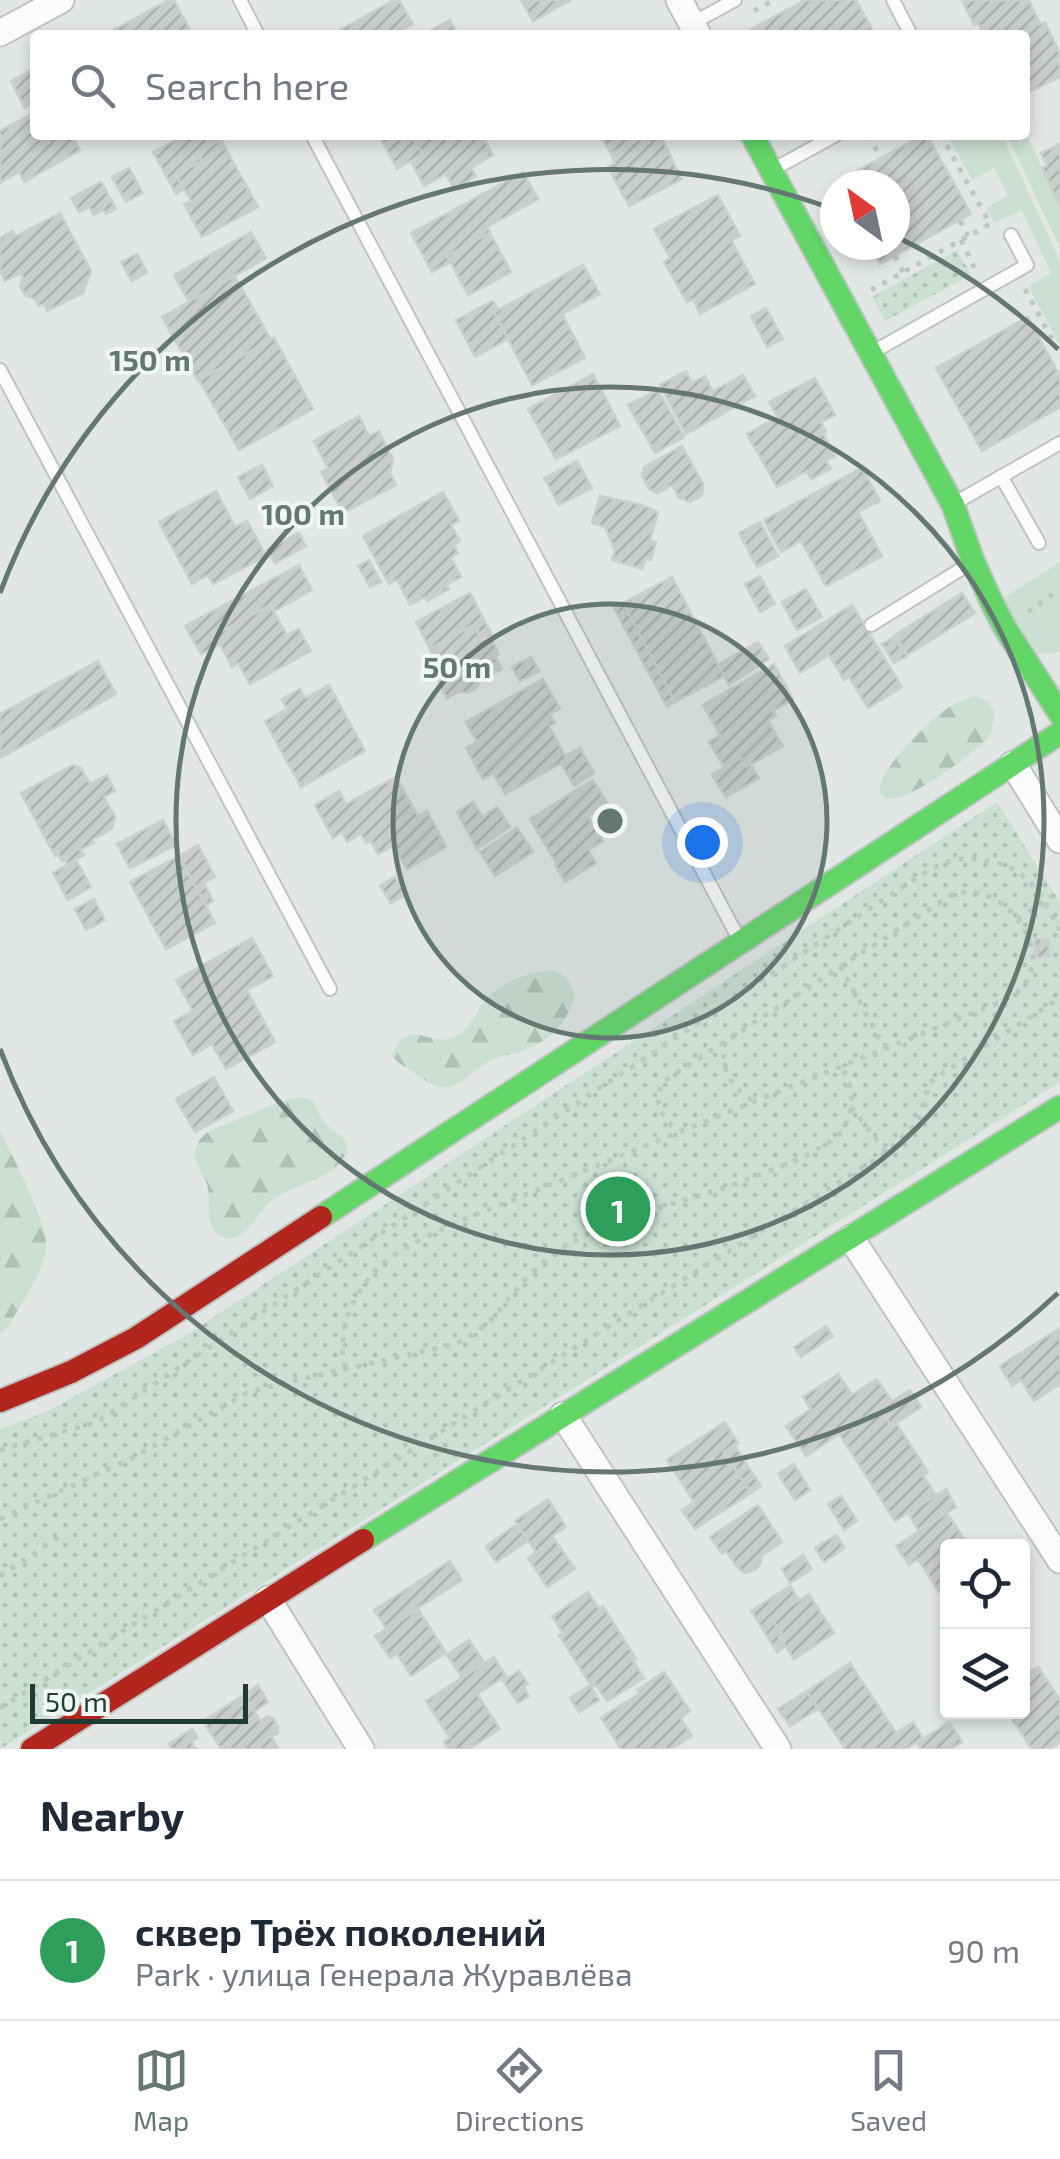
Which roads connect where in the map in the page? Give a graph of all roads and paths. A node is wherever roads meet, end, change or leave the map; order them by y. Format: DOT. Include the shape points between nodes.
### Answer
graph roads {
  1 [pos="61,0"];
  2 [pos="240,0"];
  3 [pos="678,0"];
  4 [pos="735,0"];
  5 [pos="893,0"];
  6 [pos="694,29"];
  7 [pos="255,30"];
  8 [pos="908,30"];
  9 [pos="0,34"];
  10 [pos="315,140"];
  11 [pos="755,140"];
  12 [pos="827,140"];
  13 [pos="866,140"];
  14 [pos="944,140"];
  15 [pos="881,158"];
  16 [pos="772,170"];
  17 [pos="960,221"];
  18 [pos="1011,235"];
  19 [pos="968,236"];
  20 [pos="961,240"];
  21 [pos="897,260"];
  22 [pos="903,272"];
  23 [pos="973,279"];
  24 [pos="1025,289"];
  25 [pos="864,294"];
  26 [pos="871,354"];
  27 [pos="1060,354"];
  28 [pos="0,370"];
  29 [pos="1060,442"];
  30 [pos="1001,476"];
  31 [pos="953,505"];
  32 [pos="1039,543"];
  33 [pos="973,561"];
  34 [pos="871,626"];
  35 [pos="1060,714"];
  36 [pos="1060,733"];
  37 [pos="1013,764"];
  38 [pos="1060,840"];
  39 [pos="1060,891"];
  40 [pos="1043,902"];
  41 [pos="1017,919"];
  42 [pos="1060,930"];
  43 [pos="740,942"];
  44 [pos="840,966"];
  45 [pos="330,989"];
  46 [pos="1060,998"];
  47 [pos="724,1041"];
  48 [pos="885,1048"];
  49 [pos="842,1065"];
  50 [pos="754,1101"];
  51 [pos="851,1107"];
  52 [pos="1060,1107"];
  53 [pos="678,1132"];
  54 [pos="887,1152"];
  55 [pos="851,1238"];
  56 [pos="345,1368"];
  57 [pos="0,1401"];
  58 [pos="563,1415"];
  59 [pos="0,1450"];
  60 [pos="0,1519"];
  61 [pos="60,1538"];
  62 [pos="1060,1560"];
  63 [pos="0,1576"];
  64 [pos="268,1600"];
  65 [pos="0,1708"];
  66 [pos="43,1746"];
  67 [pos="361,1749"];
  68 [pos="778,1749"];
  1 -- 9 [label="street"];
  2 -- 7 [label="lane"];
  3 -- 6 [label="street"];
  4 -- 6 [label="lane"];
  5 -- 8 [label="lane"];
  10 -- 43 [label="lane"];
  11 -- 16 [label="street"];
  12 -- 16 [label="lane"];
  13 -- 15 [label="path"];
  14 -- 19 [label="path" via="990,224"];
  16 -- 26 [label="street"];
  17 -- 19 [label="path"];
  18 -- 26 [label="lane" via="1027,266"];
  19 -- 20 [label="path"];
  20 -- 22 [label="path"];
  20 -- 23 [label="path" via="977,271"];
  21 -- 22 [label="path"];
  22 -- 25 [label="path"];
  24 -- 27 [label="path"];
  26 -- 31 [label="street"];
  28 -- 45 [label="lane"];
  29 -- 30 [label="lane"];
  30 -- 31 [label="lane"];
  30 -- 32 [label="lane"];
  31 -- 33 [label="street"];
  33 -- 34 [label="lane"];
  33 -- 35 [label="street" via="1005,628"];
  36 -- 37 [label="street"];
  37 -- 38 [label="street"];
  37 -- 43 [label="street"];
  39 -- 40 [label="path"];
  40 -- 41 [label="path"];
  40 -- 42 [label="path"];
  40 -- 59 [label="path" via="1016,871 992,861 946,862 97,1422"];
  41 -- 44 [label="path" via="989,897 953,894"];
  41 -- 48 [label="path" via="1034,956 1019,992"];
  43 -- 57 [label="street" via="136,1338"];
  44 -- 47 [label="path"];
  44 -- 48 [label="path"];
  46 -- 54 [label="path" via="934,1079 918,1121"];
  47 -- 50 [label="path" via="724,1068"];
  47 -- 53 [label="path" via="657,1092 658,1108"];
  48 -- 49 [label="path"];
  49 -- 50 [label="path"];
  49 -- 51 [label="path"];
  50 -- 53 [label="path"];
  51 -- 54 [label="path"];
  51 -- 56 [label="path" via="843,1131 800,1159 606,1224 555,1252 468,1338"];
  52 -- 55 [label="street"];
  53 -- 56 [label="path" via="410,1246 377,1269 342,1330"];
  54 -- 65 [label="path"];
  55 -- 58 [label="street"];
  55 -- 62 [label="street"];
  56 -- 60 [label="path" via="247,1394 134,1457"];
  58 -- 64 [label="street"];
  58 -- 68 [label="street"];
  61 -- 63 [label="path"];
  64 -- 66 [label="street"];
  64 -- 67 [label="street"];
}
